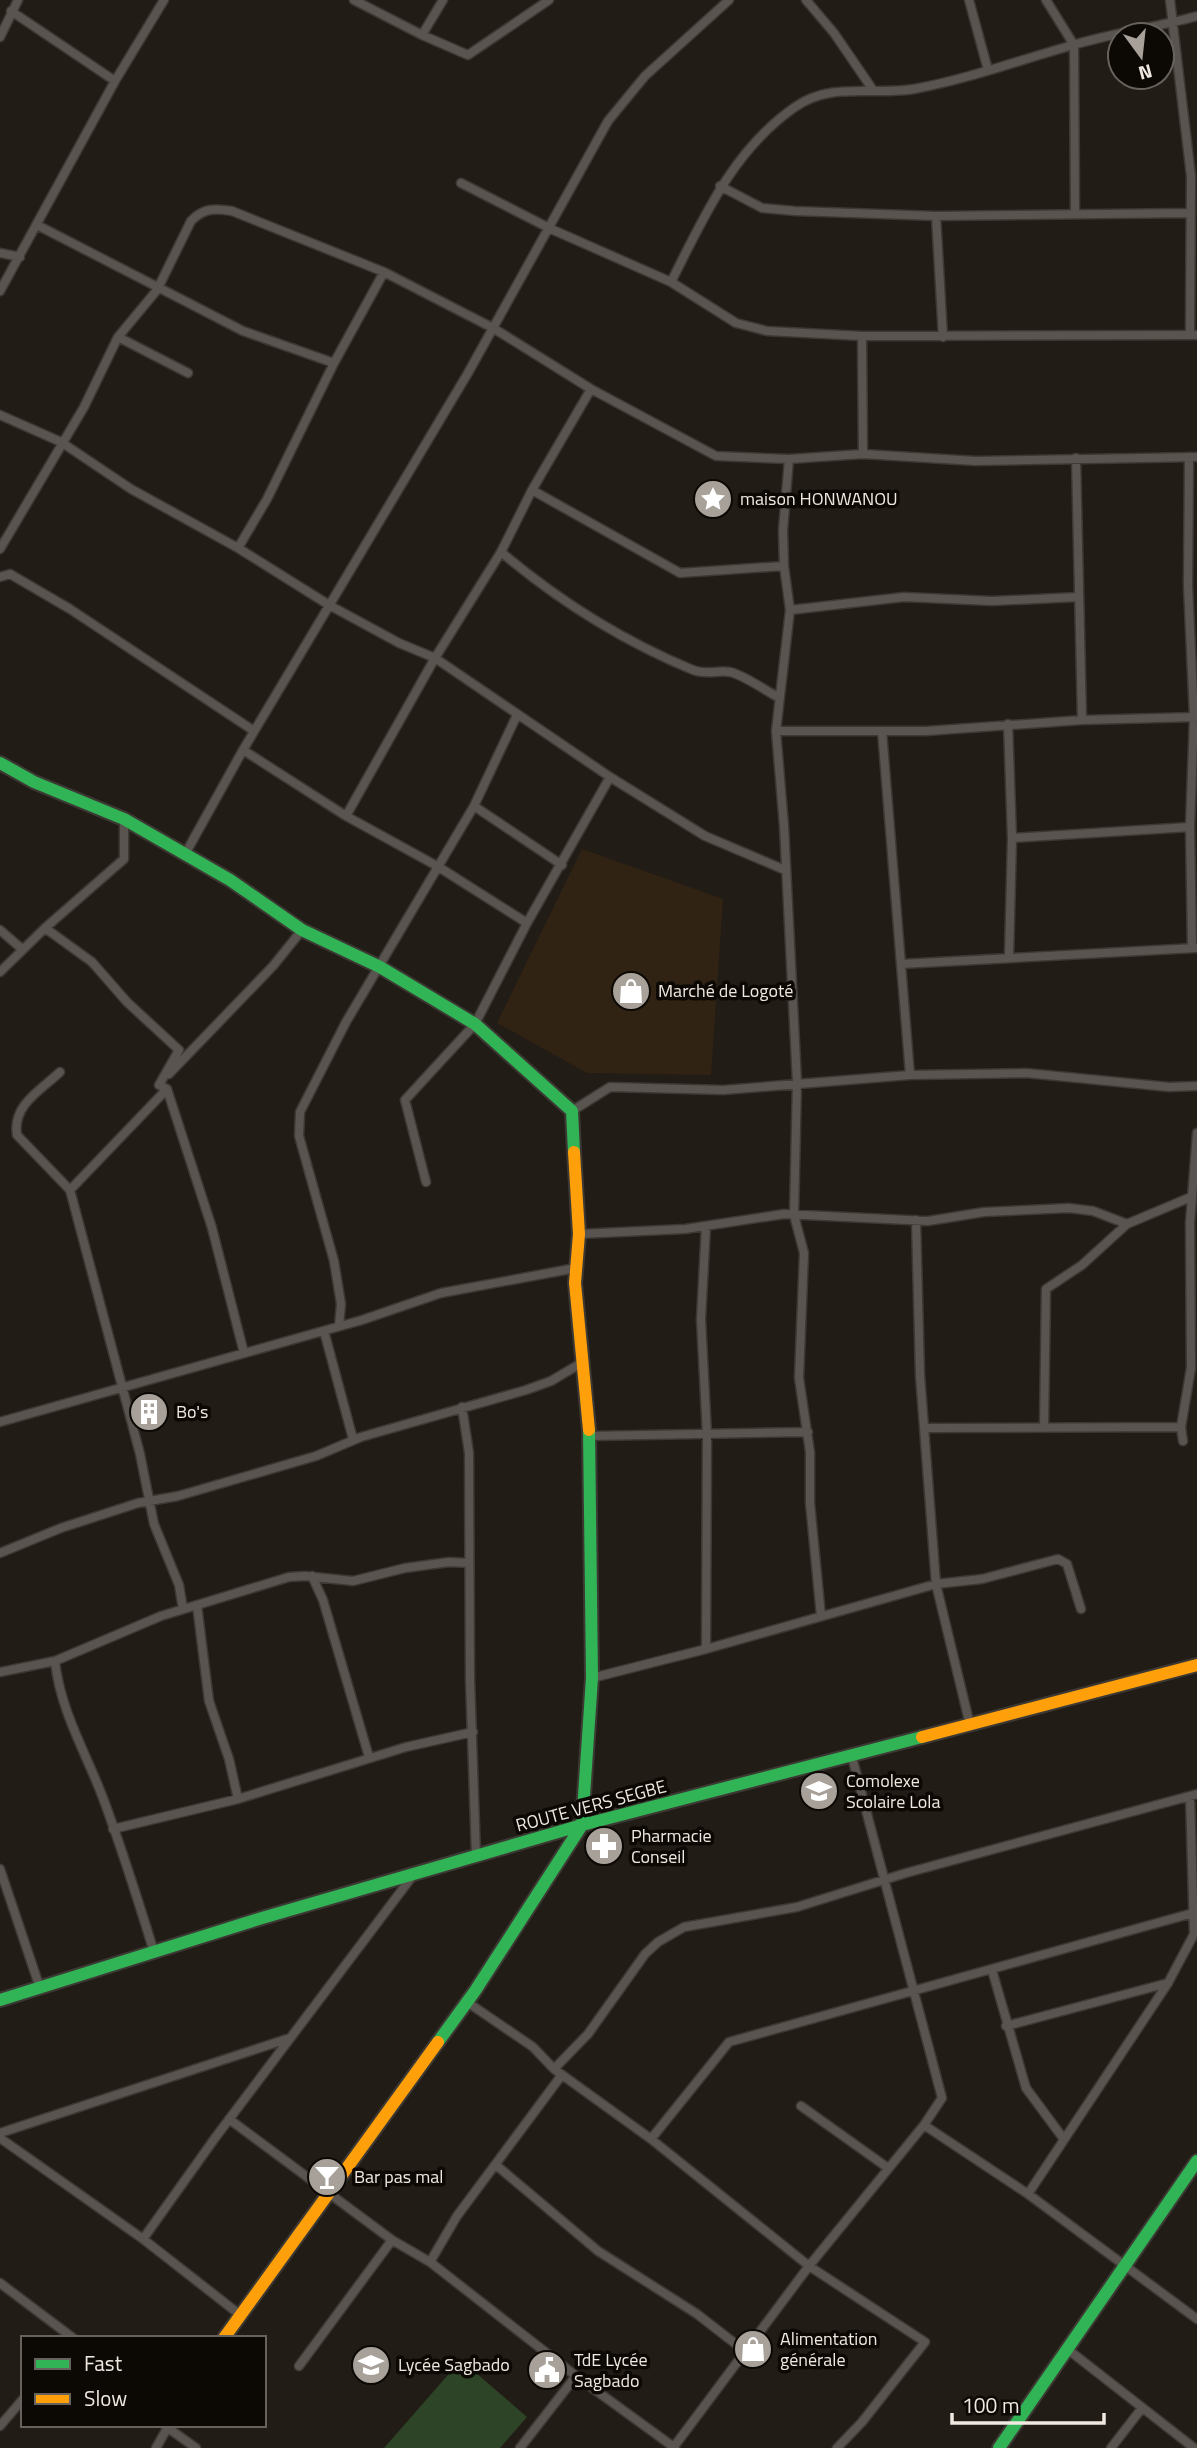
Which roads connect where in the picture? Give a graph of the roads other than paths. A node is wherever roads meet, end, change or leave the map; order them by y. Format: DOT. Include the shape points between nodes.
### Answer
graph roads {
  1 [pos="18,0"];
  2 [pos="164,0"];
  3 [pos="354,0"];
  4 [pos="443,0"];
  5 [pos="549,0"];
  6 [pos="729,0"];
  7 [pos="806,0"];
  8 [pos="969,0"];
  9 [pos="1046,0"];
  10 [pos="1170,0"];
  11 [pos="11,11"];
  12 [pos="1197,16"];
  13 [pos="1173,21"];
  14 [pos="1176,22"];
  15 [pos="422,35"];
  16 [pos="0,37"];
  17 [pos="1106,38"];
  18 [pos="1074,45"];
  19 [pos="1176,48"];
  20 [pos="988,71"];
  21 [pos="115,81"];
  22 [pos="873,90"];
  23 [pos="461,183"];
  24 [pos="720,186"];
  25 [pos="1074,213"];
  26 [pos="1190,213"];
  27 [pos="936,216"];
  28 [pos="37,225"];
  29 [pos="551,229"];
  30 [pos="0,253"];
  31 [pos="20,257"];
  32 [pos="384,272"];
  33 [pos="671,282"];
  34 [pos="157,290"];
  35 [pos="0,291"];
  36 [pos="493,328"];
  37 [pos="1194,335"];
  38 [pos="118,337"];
  39 [pos="862,337"];
  40 [pos="943,337"];
  41 [pos="334,363"];
  42 [pos="188,373"];
  43 [pos="591,390"];
  44 [pos="0,415"];
  45 [pos="61,442"];
  46 [pos="863,454"];
  47 [pos="1193,457"];
  48 [pos="1076,458"];
  49 [pos="789,459"];
  50 [pos="532,490"];
  51 [pos="238,548"];
  52 [pos="0,549"];
  53 [pos="501,552"];
  54 [pos="784,566"];
  55 [pos="0,578"];
  56 [pos="1078,597"];
  57 [pos="329,605"];
  58 [pos="790,610"];
  59 [pos="435,658"];
  60 [pos="778,697"];
  61 [pos="517,715"];
  62 [pos="1195,717"];
  63 [pos="1082,720"];
  64 [pos="1009,724"];
  65 [pos="254,731"];
  66 [pos="882,731"];
  67 [pos="776,732"];
  68 [pos="243,750"];
  69 [pos="0,763"];
  70 [pos="610,777"];
  71 [pos="474,806"];
  72 [pos="346,816"];
  73 [pos="124,819"];
  74 [pos="1190,827"];
  75 [pos="1012,838"];
  76 [pos="184,856"];
  77 [pos="562,865"];
  78 [pos="437,866"];
  79 [pos="785,870"];
  80 [pos="527,923"];
  81 [pos="45,928"];
  82 [pos="0,930"];
  83 [pos="302,930"];
  84 [pos="1194,948"];
  85 [pos="22,949"];
  86 [pos="1009,956"];
  87 [pos="901,964"];
  88 [pos="380,967"];
  89 [pos="0,972"];
  90 [pos="475,1024"];
  91 [pos="60,1072"];
  92 [pos="910,1075"];
  93 [pos="797,1082"];
  94 [pos="1197,1086"];
  95 [pos="163,1087"];
  96 [pos="572,1111"];
  97 [pos="1197,1133"];
  98 [pos="426,1182"];
  99 [pos="70,1190"];
  100 [pos="1191,1197"];
  101 [pos="794,1215"];
  102 [pos="916,1220"];
  103 [pos="1127,1224"];
  104 [pos="706,1226"];
  105 [pos="579,1234"];
  106 [pos="576,1268"];
  107 [pos="339,1326"];
  108 [pos="324,1331"];
  109 [pos="244,1353"];
  110 [pos="583,1362"];
  111 [pos="123,1387"];
  112 [pos="462,1408"];
  113 [pos="0,1422"];
  114 [pos="1181,1427"];
  115 [pos="925,1428"];
  116 [pos="1044,1428"];
  117 [pos="807,1432"];
  118 [pos="707,1435"];
  119 [pos="590,1436"];
  120 [pos="354,1439"];
  121 [pos="1183,1441"];
  122 [pos="149,1500"];
  123 [pos="0,1553"];
  124 [pos="469,1563"];
  125 [pos="312,1576"];
  126 [pos="936,1584"];
  127 [pos="197,1605"];
  128 [pos="183,1609"];
  129 [pos="1081,1609"];
  130 [pos="821,1616"];
  131 [pos="705,1649"];
  132 [pos="55,1661"];
  133 [pos="1197,1665"];
  134 [pos="0,1672"];
  135 [pos="592,1678"];
  136 [pos="970,1725"];
  137 [pos="473,1732"];
  138 [pos="369,1757"];
  139 [pos="852,1757"];
  140 [pos="1194,1795"];
  141 [pos="238,1799"];
  142 [pos="582,1825"];
  143 [pos="113,1829"];
  144 [pos="476,1855"];
  145 [pos="0,1869"];
  146 [pos="415,1872"];
  147 [pos="884,1880"];
  148 [pos="1193,1913"];
  149 [pos="154,1952"];
  150 [pos="992,1970"];
  151 [pos="1168,1983"];
  152 [pos="40,1988"];
  153 [pos="914,1992"];
  154 [pos="0,2000"];
  155 [pos="467,2002"];
  156 [pos="1006,2026"];
  157 [pos="290,2038"];
  158 [pos="554,2069"];
  159 [pos="561,2076"];
  160 [pos="801,2106"];
  161 [pos="229,2119"];
  162 [pos="924,2125"];
  163 [pos="0,2135"];
  164 [pos="1063,2138"];
  165 [pos="651,2139"];
  166 [pos="1197,2161"];
  167 [pos="496,2165"];
  168 [pos="888,2168"];
  169 [pos="1192,2178"];
  170 [pos="330,2191"];
  171 [pos="1028,2194"];
  172 [pos="143,2239"];
  173 [pos="392,2240"];
  174 [pos="429,2262"];
  175 [pos="810,2266"];
  176 [pos="1124,2267"];
  177 [pos="0,2283"];
  178 [pos="239,2314"];
  179 [pos="1197,2319"];
  180 [pos="70,2336"];
  181 [pos="225,2336"];
  182 [pos="1066,2348"];
  183 [pos="746,2352"];
  184 [pos="299,2366"];
  185 [pos="576,2376"];
  186 [pos="21,2401"];
  187 [pos="1142,2408"];
  188 [pos="0,2426"];
  189 [pos="169,2427"];
  190 [pos="156,2448"];
  191 [pos="196,2448"];
  192 [pos="520,2448"];
  193 [pos="674,2448"];
  194 [pos="837,2448"];
  195 [pos="999,2448"];
  196 [pos="1111,2448"];
  197 [pos="1194,2448"];
  1 -- 11 [label="street"];
  2 -- 21 [label="street"];
  3 -- 15 [label="street"];
  4 -- 15 [label="street"];
  5 -- 15 [label="street" via="468,55"];
  6 -- 29 [label="street" via="645,76 608,121"];
  7 -- 22 [label="street"];
  8 -- 20 [label="street"];
  9 -- 18 [label="street"];
  10 -- 13 [label="street"];
  11 -- 16 [label="street"];
  11 -- 21 [label="street"];
  12 -- 14 [label="street"];
  17 -- 18 [label="street"];
  18 -- 20 [label="street"];
  18 -- 25 [label="street"];
  19 -- 26 [label="street" via="1191,176"];
  20 -- 22 [label="street" via="915,89"];
  21 -- 28 [label="street"];
  22 -- 24 [label="street" via="839,91 797,105 772,125"];
  23 -- 29 [label="street"];
  24 -- 27 [label="street" via="762,208"];
  24 -- 33 [label="street"];
  25 -- 26 [label="street"];
  25 -- 27 [label="street"];
  26 -- 37 [label="street"];
  27 -- 40 [label="street"];
  28 -- 31 [label="street"];
  28 -- 34 [label="street"];
  29 -- 33 [label="street"];
  29 -- 36 [label="street"];
  30 -- 31 [label="street"];
  31 -- 35 [label="street"];
  32 -- 34 [label="street" via="216,208 198,213 191,221"];
  32 -- 36 [label="street"];
  32 -- 41 [label="street"];
  33 -- 39 [label="street" via="736,323 767,331"];
  34 -- 38 [label="street"];
  34 -- 41 [label="street" via="243,331"];
  36 -- 43 [label="street"];
  36 -- 57 [label="street"];
  37 -- 40 [label="street"];
  38 -- 42 [label="street"];
  38 -- 45 [label="street" via="84,407"];
  39 -- 40 [label="street"];
  39 -- 46 [label="street"];
  41 -- 51 [label="street"];
  43 -- 49 [label="street" via="716,456"];
  43 -- 50 [label="street"];
  44 -- 45 [label="street"];
  45 -- 51 [label="street" via="131,489"];
  45 -- 52 [label="street"];
  46 -- 48 [label="street" via="976,461"];
  46 -- 49 [label="street"];
  47 -- 48 [label="street"];
  47 -- 62 [label="street" via="1188,586"];
  48 -- 56 [label="street"];
  49 -- 54 [label="street"];
  50 -- 53 [label="street"];
  50 -- 54 [label="street" via="680,573"];
  51 -- 57 [label="street"];
  53 -- 59 [label="street"];
  53 -- 60 [label="street" via="585,615 642,647 697,672 732,672"];
  54 -- 58 [label="street"];
  55 -- 65 [label="street" via="10,575 70,610"];
  56 -- 58 [label="street" via="992,601 904,597"];
  56 -- 63 [label="street"];
  57 -- 59 [label="street"];
  57 -- 65 [label="street"];
  58 -- 60 [label="street"];
  59 -- 61 [label="street"];
  59 -- 72 [label="street"];
  60 -- 67 [label="street"];
  61 -- 70 [label="street"];
  61 -- 71 [label="street"];
  62 -- 63 [label="street"];
  62 -- 74 [label="street"];
  63 -- 64 [label="street"];
  64 -- 66 [label="street"];
  64 -- 75 [label="street"];
  65 -- 68 [label="street"];
  66 -- 67 [label="street"];
  66 -- 87 [label="street"];
  67 -- 79 [label="street"];
  68 -- 72 [label="street"];
  68 -- 76 [label="street"];
  69 -- 73 [label="street"];
  70 -- 77 [label="street"];
  70 -- 79 [label="street" via="705,836"];
  71 -- 77 [label="street"];
  71 -- 78 [label="street"];
  72 -- 78 [label="street"];
  73 -- 76 [label="street"];
  73 -- 81 [label="street" via="124,859"];
  74 -- 75 [label="street"];
  74 -- 84 [label="street"];
  75 -- 86 [label="street"];
  76 -- 83 [label="street" via="230,880"];
  77 -- 80 [label="street"];
  78 -- 80 [label="street"];
  78 -- 88 [label="street"];
  79 -- 93 [label="street"];
  80 -- 90 [label="street"];
  81 -- 85 [label="street"];
  81 -- 95 [label="street" via="92,962 178,1050"];
  82 -- 85 [label="street"];
  83 -- 88 [label="street"];
  83 -- 95 [label="street"];
  84 -- 86 [label="street"];
  85 -- 89 [label="street"];
  86 -- 87 [label="street"];
  87 -- 92 [label="street"];
  88 -- 90 [label="street"];
  88 -- 107 [label="street" via="346,1022 298,1121 339,1286"];
  90 -- 96 [label="street"];
  90 -- 98 [label="street" via="405,1100"];
  91 -- 99 [label="street" via="25,1103 15,1125 17,1135"];
  92 -- 93 [label="street"];
  92 -- 94 [label="street" via="1026,1073"];
  93 -- 96 [label="street" via="723,1090 610,1087"];
  93 -- 101 [label="street"];
  95 -- 99 [label="street"];
  95 -- 109 [label="street" via="212,1228"];
  96 -- 105 [label="street"];
  97 -- 100 [label="street"];
  99 -- 111 [label="street"];
  100 -- 103 [label="street"];
  100 -- 114 [label="street" via="1191,1368"];
  101 -- 102 [label="street"];
  101 -- 104 [label="street"];
  101 -- 117 [label="street" via="804,1253 799,1350"];
  102 -- 103 [label="street" via="1069,1208"];
  102 -- 115 [label="street"];
  103 -- 116 [label="street" via="1082,1265 1046,1289"];
  104 -- 105 [label="street"];
  104 -- 118 [label="street" via="701,1319"];
  105 -- 106 [label="street"];
  106 -- 107 [label="street" via="441,1293"];
  106 -- 110 [label="street"];
  107 -- 108 [label="street"];
  108 -- 109 [label="street"];
  108 -- 120 [label="street"];
  109 -- 111 [label="street"];
  110 -- 112 [label="street" via="526,1390"];
  110 -- 119 [label="street"];
  111 -- 113 [label="street"];
  111 -- 122 [label="street"];
  112 -- 120 [label="street"];
  112 -- 124 [label="street" via="468,1429"];
  114 -- 116 [label="street"];
  114 -- 121 [label="street"];
  115 -- 116 [label="street"];
  115 -- 126 [label="street"];
  117 -- 118 [label="street"];
  117 -- 130 [label="street"];
  118 -- 119 [label="street"];
  118 -- 131 [label="street"];
  119 -- 135 [label="street"];
  120 -- 122 [label="street" via="316,1456 178,1496"];
  122 -- 123 [label="street"];
  122 -- 128 [label="street"];
  124 -- 125 [label="street" via="405,1568 353,1581"];
  124 -- 137 [label="street"];
  125 -- 127 [label="street" via="289,1577"];
  125 -- 138 [label="street"];
  126 -- 129 [label="street" via="982,1579 1062,1559"];
  126 -- 130 [label="street"];
  126 -- 136 [label="street"];
  127 -- 128 [label="street"];
  127 -- 141 [label="street" via="209,1701"];
  128 -- 132 [label="street"];
  130 -- 131 [label="street"];
  131 -- 135 [label="street"];
  132 -- 134 [label="street"];
  132 -- 143 [label="street" via="80,1747"];
  133 -- 136 [label="street, ROUTE VERS SEGBE"];
  135 -- 142 [label="street"];
  136 -- 139 [label="street, ROUTE VERS SEGBE"];
  137 -- 138 [label="street"];
  137 -- 144 [label="street"];
  138 -- 141 [label="street"];
  139 -- 142 [label="street, ROUTE VERS SEGBE"];
  139 -- 147 [label="street"];
  140 -- 147 [label="street"];
  140 -- 148 [label="street"];
  141 -- 143 [label="street"];
  142 -- 144 [label="street, ROUTE VERS SEGBE"];
  142 -- 155 [label="street"];
  143 -- 149 [label="street"];
  144 -- 146 [label="street, ROUTE VERS SEGBE"];
  145 -- 152 [label="street"];
  146 -- 149 [label="street, ROUTE VERS SEGBE"];
  146 -- 157 [label="street"];
  147 -- 153 [label="street"];
  147 -- 158 [label="street" via="797,1907 674,1932 645,1954 588,2034"];
  148 -- 150 [label="street"];
  148 -- 151 [label="street" via="1194,1934"];
  149 -- 152 [label="street, ROUTE VERS SEGBE"];
  150 -- 153 [label="street"];
  150 -- 156 [label="street"];
  151 -- 156 [label="street"];
  151 -- 164 [label="street"];
  152 -- 154 [label="street, ROUTE VERS SEGBE"];
  153 -- 162 [label="street" via="942,2098"];
  153 -- 165 [label="street" via="729,2042"];
  155 -- 158 [label="street" via="533,2047"];
  155 -- 170 [label="street"];
  156 -- 164 [label="street" via="1026,2088"];
  157 -- 161 [label="street"];
  157 -- 163 [label="street"];
  158 -- 159 [label="street"];
  159 -- 165 [label="street"];
  159 -- 167 [label="street"];
  160 -- 168 [label="street"];
  161 -- 170 [label="street"];
  161 -- 172 [label="street"];
  162 -- 168 [label="street"];
  162 -- 171 [label="street"];
  163 -- 172 [label="street"];
  164 -- 171 [label="street"];
  165 -- 175 [label="street"];
  166 -- 169 [label="street"];
  167 -- 174 [label="street"];
  167 -- 183 [label="street" via="598,2251 697,2314"];
  168 -- 175 [label="street"];
  169 -- 176 [label="street"];
  170 -- 173 [label="street"];
  170 -- 178 [label="street"];
  171 -- 176 [label="street"];
  172 -- 178 [label="street"];
  173 -- 174 [label="street"];
  173 -- 184 [label="street"];
  174 -- 185 [label="street"];
  175 -- 183 [label="street"];
  175 -- 194 [label="street" via="925,2342"];
  176 -- 179 [label="street"];
  176 -- 182 [label="street"];
  177 -- 180 [label="street"];
  178 -- 181 [label="street"];
  182 -- 187 [label="street"];
  182 -- 195 [label="street"];
  183 -- 193 [label="street"];
  185 -- 192 [label="street"];
  185 -- 193 [label="street"];
  186 -- 188 [label="street"];
  187 -- 196 [label="street"];
  187 -- 197 [label="street"];
  189 -- 190 [label="street"];
  189 -- 191 [label="street"];
}
